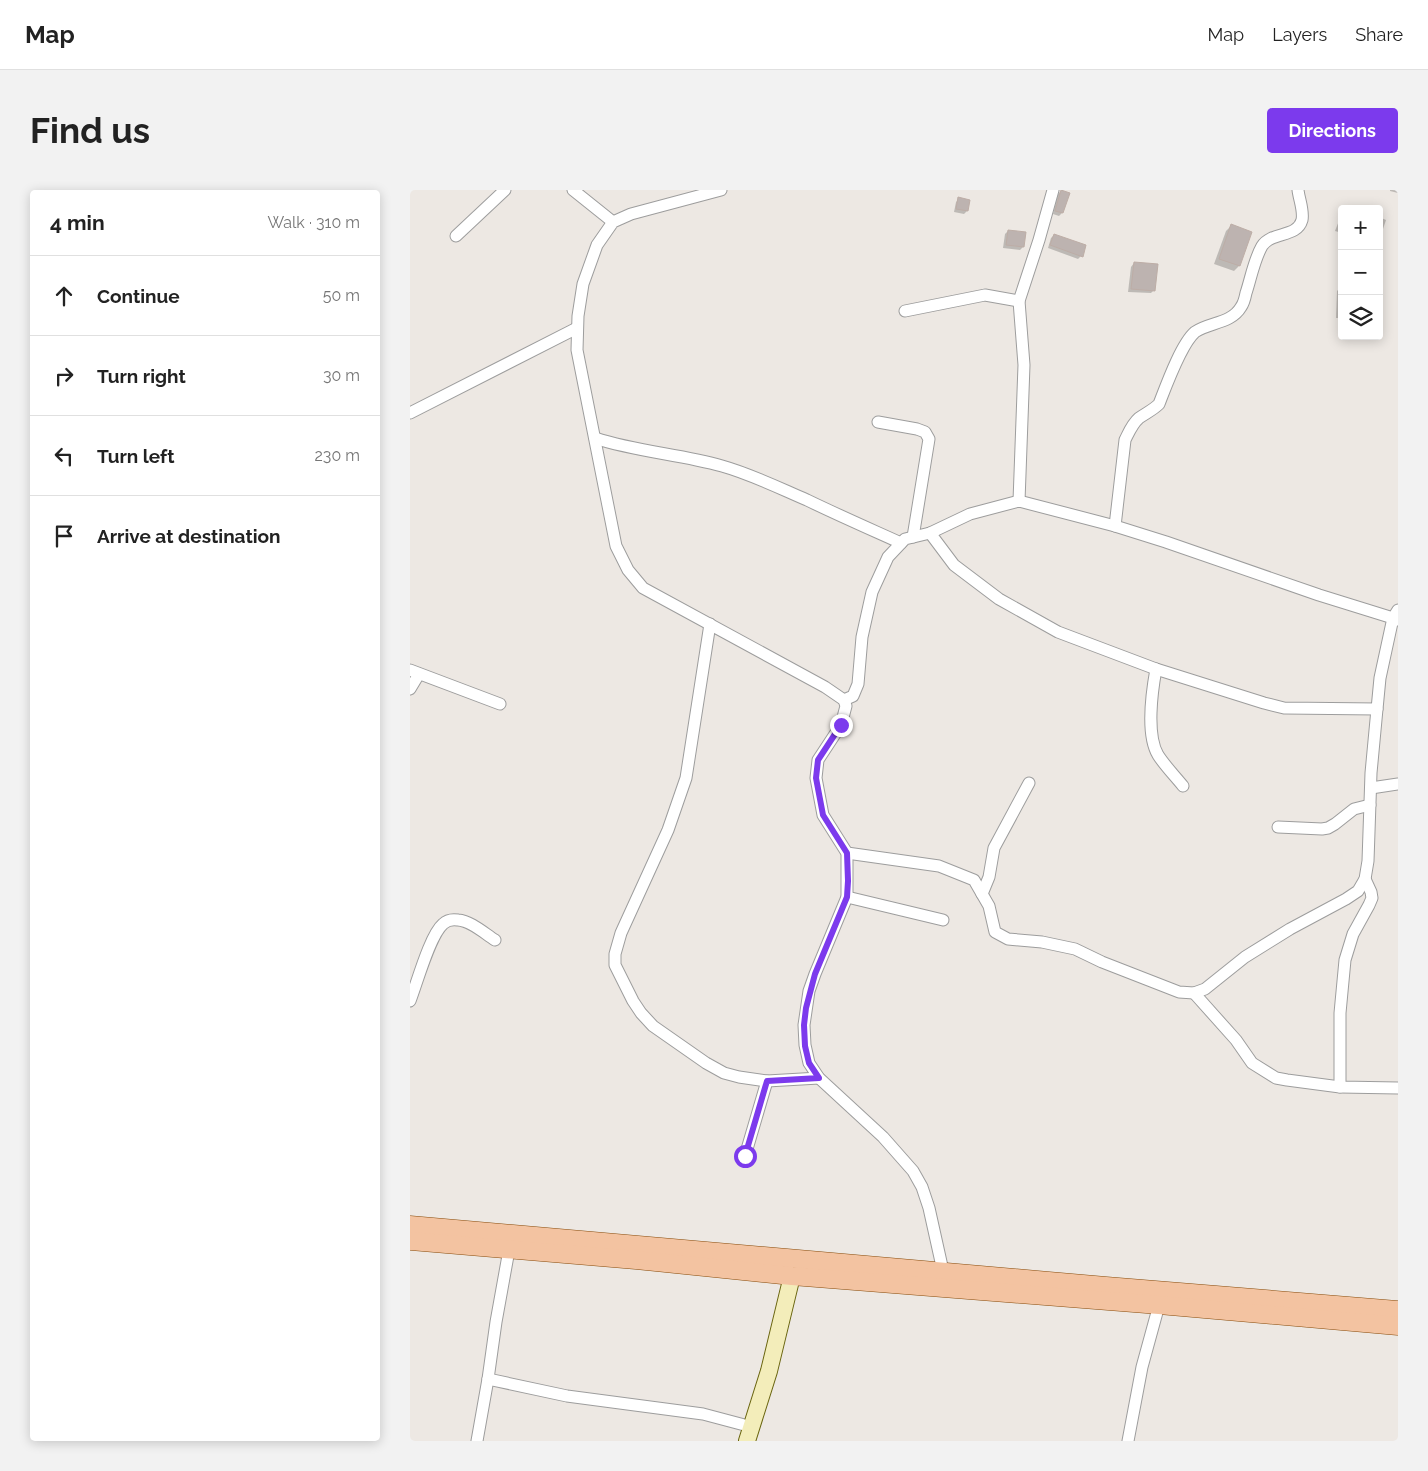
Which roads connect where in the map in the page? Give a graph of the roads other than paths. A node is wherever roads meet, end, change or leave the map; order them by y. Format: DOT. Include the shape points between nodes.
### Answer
graph roads {
  1 [pos="505,190"];
  2 [pos="573,190"];
  3 [pos="721,190"];
  4 [pos="1053,190"];
  5 [pos="1298,190"];
  6 [pos="612,222"];
  7 [pos="456,236"];
  8 [pos="1019,300"];
  9 [pos="905,311"];
  10 [pos="577,328"];
  11 [pos="410,413"];
  12 [pos="878,422"];
  13 [pos="595,438"];
  14 [pos="1019,501"];
  15 [pos="1115,526"];
  16 [pos="930,533"];
  17 [pos="913,537"];
  18 [pos="901,543"];
  19 [pos="1396,616"];
  20 [pos="710,624"];
  21 [pos="1156,669"];
  22 [pos="415,672"];
  23 [pos="410,689"];
  24 [pos="844,700"];
  25 [pos="500,704"];
  26 [pos="1376,709"];
  27 [pos="1029,783"];
  28 [pos="1398,784"];
  29 [pos="1183,786"];
  30 [pos="1371,788"];
  31 [pos="1370,805"];
  32 [pos="1278,826"];
  33 [pos="847,853"];
  34 [pos="1365,880"];
  35 [pos="982,894"];
  36 [pos="847,897"];
  37 [pos="943,920"];
  38 [pos="494,940"];
  39 [pos="1194,993"];
  40 [pos="410,1002"];
  41 [pos="819,1078"];
  42 [pos="767,1081"];
  43 [pos="1340,1087"];
  44 [pos="1398,1088"];
  45 [pos="745,1156"];
  46 [pos="410,1225"];
  47 [pos="410,1241"];
  48 [pos="509,1250"];
  49 [pos="943,1271"];
  50 [pos="792,1276"];
  51 [pos="1159,1305"];
  52 [pos="1398,1310"];
  53 [pos="1398,1326"];
  54 [pos="488,1380"];
  55 [pos="750,1437"];
  56 [pos="477,1441"];
  57 [pos="1128,1441"];
  1 -- 7 [label="street"];
  2 -- 6 [label="street"];
  3 -- 6 [label="street"];
  4 -- 8 [label="street"];
  5 -- 15 [label="street" via="1302,213 1299,227 1268,239 1258,255 1241,308 1231,318 1203,327 1193,334 1185,344 1159,404 1130,428 1125,440"];
  6 -- 10 [label="street" via="597,245 583,284"];
  8 -- 9 [label="street" via="986,295"];
  8 -- 14 [label="street" via="1024,365"];
  10 -- 11 [label="street"];
  10 -- 13 [label="street" via="577,350"];
  12 -- 17 [label="street" via="917,429 930,439"];
  13 -- 18 [label="street" via="616,446 722,466 765,481"];
  13 -- 20 [label="street" via="616,546 628,570 643,588"];
  14 -- 15 [label="street"];
  14 -- 16 [label="street" via="970,514"];
  15 -- 19 [label="street" via="1320,595"];
  16 -- 17 [label="street"];
  16 -- 21 [label="street" via="954,564 999,599 1058,632"];
  17 -- 18 [label="street"];
  18 -- 24 [label="street" via="888,557 872,592 862,637 858,684 853,696"];
  19 -- 26 [label="street" via="1380,678"];
  20 -- 24 [label="street"];
  20 -- 42 [label="street" via="686,778 668,830 621,933 615,965 633,1001 653,1026 724,1072"];
  21 -- 26 [label="street" via="1284,708"];
  21 -- 29 [label="street" via="1151,698 1152,739 1157,754"];
  22 -- 23 [label="street"];
  22 -- 25 [label="street"];
  24 -- 33 [label="street" via="846,706 841,725 818,760 816,778 823,815"];
  26 -- 30 [label="street"];
  27 -- 35 [label="street" via="994,848"];
  28 -- 30 [label="street"];
  30 -- 31 [label="street"];
  31 -- 32 [label="street" via="1354,810 1328,828"];
  31 -- 34 [label="street"];
  33 -- 35 [label="street" via="939,866 974,880"];
  33 -- 36 [label="street"];
  34 -- 39 [label="street" via="1358,891 1346,899 1290,929 1245,957 1205,989"];
  34 -- 43 [label="street" via="1372,898 1353,934 1345,960 1340,1013"];
  35 -- 39 [label="street" via="989,906 995,932 1008,939 1075,949 1179,992"];
  36 -- 37 [label="street"];
  36 -- 41 [label="street" via="815,974 806,1008 805,1046 809,1063"];
  38 -- 40 [label="street" via="465,922 453,920 442,924 432,941"];
  39 -- 43 [label="street" via="1252,1063 1266,1073 1276,1078"];
  41 -- 42 [label="street"];
  41 -- 49 [label="street" via="884,1137 913,1170 929,1208"];
  42 -- 45 [label="street"];
  43 -- 44 [label="street"];
  46 -- 49 [label="main road"];
  47 -- 48 [label="main road"];
  48 -- 50 [label="main road"];
  48 -- 54 [label="street"];
  49 -- 52 [label="main road"];
  50 -- 51 [label="main road"];
  50 -- 55 [label="street"];
  51 -- 53 [label="main road"];
  51 -- 57 [label="street" via="1142,1367"];
  54 -- 55 [label="street" via="567,1396 703,1414"];
  54 -- 56 [label="street"];
}
